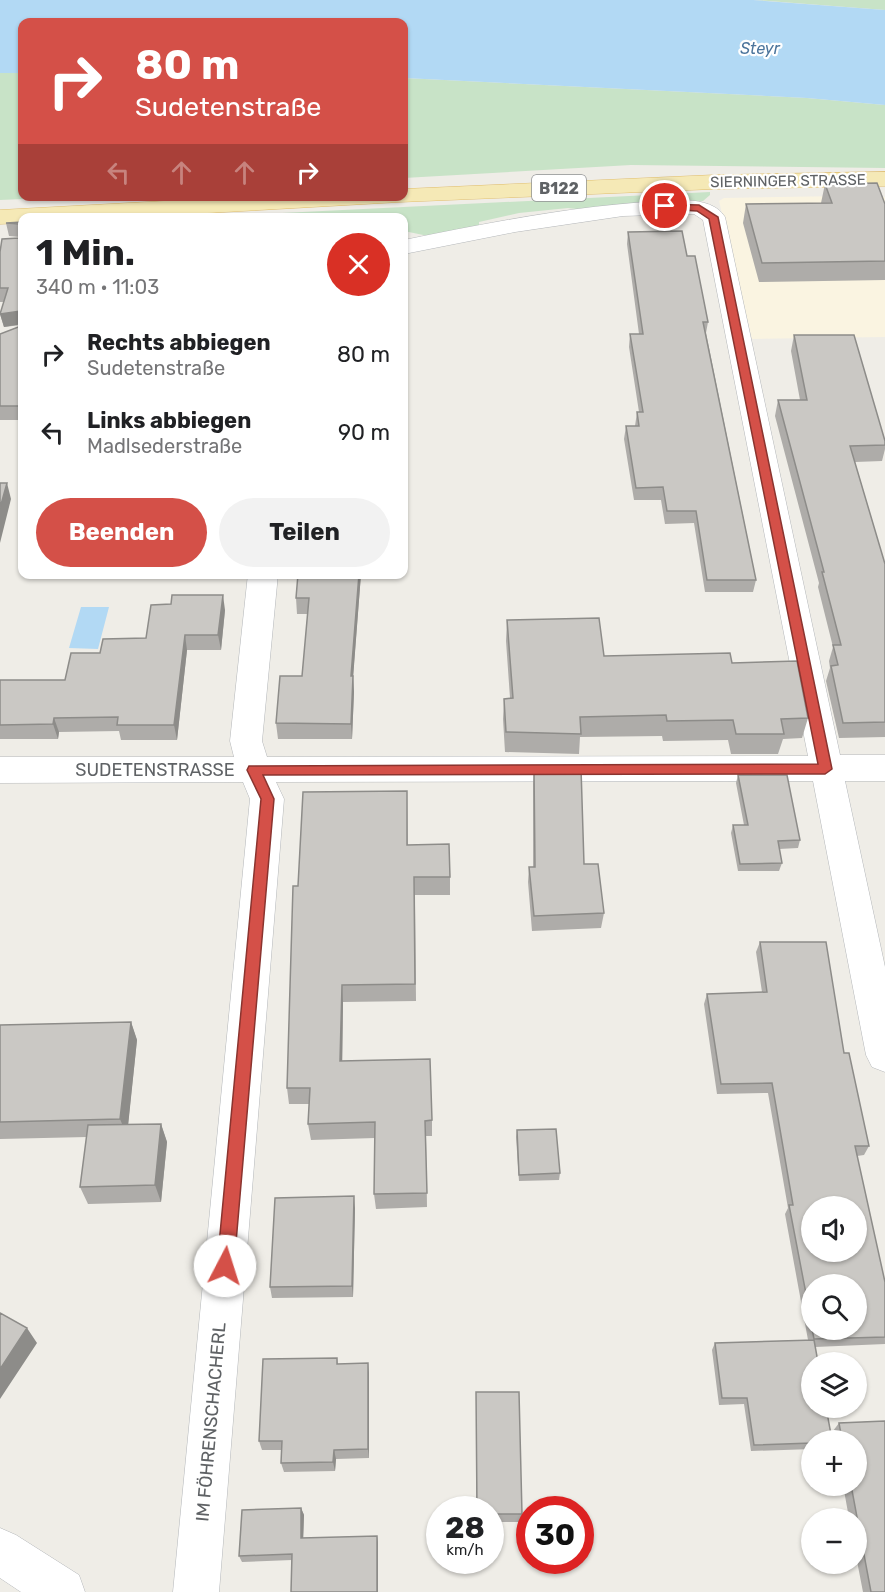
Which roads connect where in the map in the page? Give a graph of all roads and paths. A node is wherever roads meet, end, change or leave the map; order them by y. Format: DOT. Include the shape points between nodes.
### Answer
graph roads {
  1 [pos="885,179"];
  2 [pos="408,196"];
  3 [pos="301,201"];
  4 [pos="75,213"];
  5 [pos="18,216"];
  6 [pos="0,217"];
  7 [pos="408,246"];
  8 [pos="262,579"];
  9 [pos="885,768"];
  10 [pos="825,769"];
  11 [pos="0,770"];
  12 [pos="254,770"];
  13 [pos="885,1054"];
  14 [pos="0,1551"];
  15 [pos="62,1592"];
  16 [pos="196,1592"];
  1 -- 2 [label="main road, SIERNINGER STRASSE / B122" via="714,182"];
  3 -- 4 [label="main road"];
  5 -- 6 [label="main road"];
  7 -- 10 [label="street, SIERNINGER STRASSE" via="623,209 699,208 714,217"];
  8 -- 12 [label="street, IM FÖHRENSCHACHERL" via="246,741"];
  9 -- 10 [label="street, SUDETENSTRASSE"];
  10 -- 12 [label="street, SUDETENSTRASSE"];
  10 -- 13 [label="street"];
  11 -- 12 [label="street, SUDETENSTRASSE"];
  12 -- 16 [label="street, IM FÖHRENSCHACHERL" via="267,799"];
  14 -- 15 [label="street"];
}
